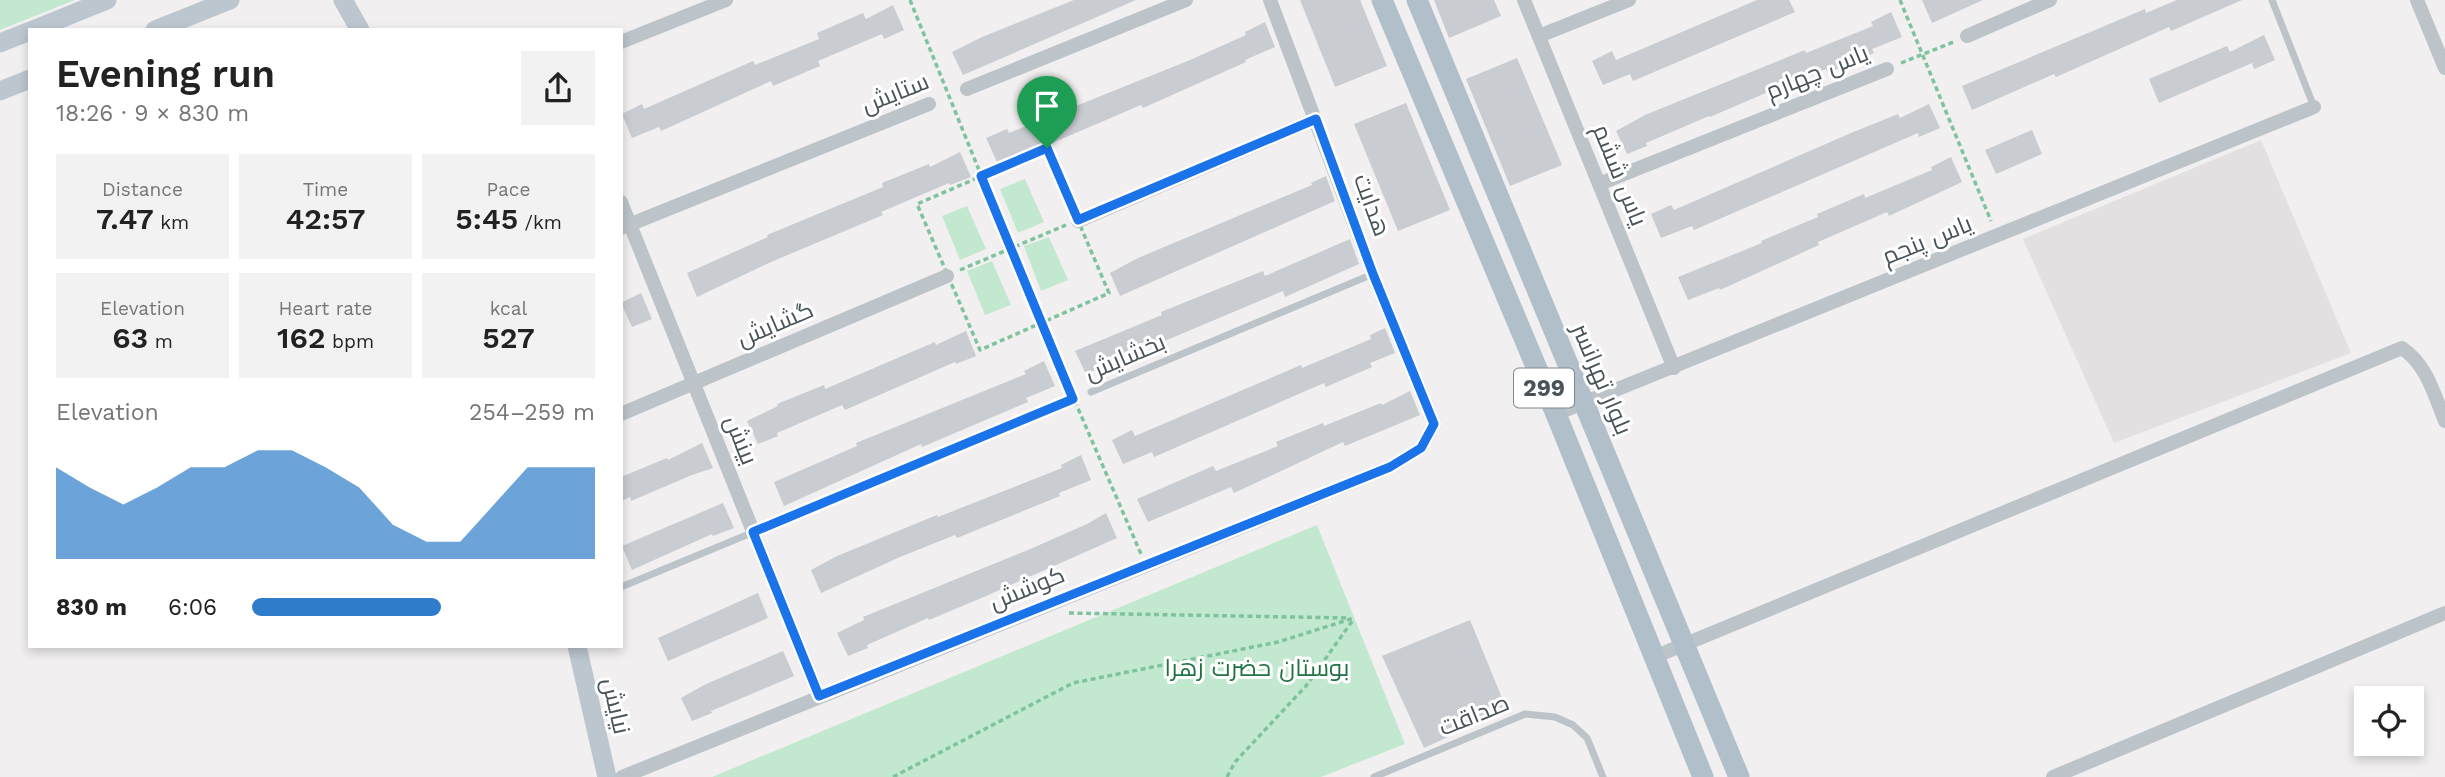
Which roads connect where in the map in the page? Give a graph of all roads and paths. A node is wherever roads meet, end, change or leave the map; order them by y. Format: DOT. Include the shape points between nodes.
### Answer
graph roads {
  1 [pos="107,0"];
  2 [pos="230,0"];
  3 [pos="343,0"];
  4 [pos="358,0"];
  5 [pos="726,0"];
  6 [pos="911,0"];
  7 [pos="1186,0"];
  8 [pos="1270,0"];
  9 [pos="1382,0"];
  10 [pos="1417,0"];
  11 [pos="1524,0"];
  12 [pos="1629,0"];
  13 [pos="1900,0"];
  14 [pos="2050,0"];
  15 [pos="2272,0"];
  16 [pos="2417,0"];
  17 [pos="37,28"];
  18 [pos="160,28"];
  19 [pos="361,28"];
  20 [pos="362,28"];
  21 [pos="28,32"];
  22 [pos="1539,36"];
  23 [pos="1968,36"];
  24 [pos="623,42"];
  25 [pos="0,43"];
  26 [pos="1923,55"];
  27 [pos="2445,68"];
  28 [pos="1887,69"];
  29 [pos="28,80"];
  30 [pos="967,89"];
  31 [pos="0,91"];
  32 [pos="949,96"];
  33 [pos="929,104"];
  34 [pos="2314,107"];
  35 [pos="1316,119"];
  36 [pos="981,176"];
  37 [pos="1599,184"];
  38 [pos="1078,220"];
  39 [pos="626,226"];
  40 [pos="1997,236"];
  41 [pos="1011,249"];
  42 [pos="1373,274"];
  43 [pos="947,276"];
  44 [pos="1041,323"];
  45 [pos="1674,368"];
  46 [pos="694,383"];
  47 [pos="1091,392"];
  48 [pos="1073,399"];
  49 [pos="1584,403"];
  50 [pos="1055,407"];
  51 [pos="623,413"];
  52 [pos="1556,414"];
  53 [pos="2445,421"];
  54 [pos="1434,424"];
  55 [pos="753,532"];
  56 [pos="1146,565"];
  57 [pos="623,586"];
  58 [pos="1067,613"];
  59 [pos="2445,613"];
  60 [pos="1354,618"];
  61 [pos="1685,644"];
  62 [pos="577,648"];
  63 [pos="1654,657"];
  64 [pos="819,696"];
  65 [pos="607,777"];
  66 [pos="622,777"];
  67 [pos="893,777"];
  68 [pos="1227,777"];
  69 [pos="1374,777"];
  70 [pos="1603,777"];
  71 [pos="1703,777"];
  72 [pos="1740,777"];
  73 [pos="2053,777"];
  1 -- 17 [label="main road"];
  2 -- 18 [label="main road"];
  3 -- 19 [label="main road"];
  4 -- 20 [label="main road"];
  5 -- 24 [label="street"];
  6 -- 32 [label="path"];
  7 -- 30 [label="street, ستایش"];
  8 -- 35 [label="street, هدایت"];
  9 -- 52 [label="main road, 299"];
  10 -- 49 [label="main road, بلوار تهرانسر / 299"];
  11 -- 22 [label="street, یاس ششم"];
  12 -- 22 [label="street"];
  13 -- 26 [label="path"];
  14 -- 23 [label="street"];
  15 -- 34 [label="lane"];
  16 -- 27 [label="street"];
  21 -- 25 [label="main road"];
  22 -- 37 [label="street, یاس ششم"];
  23 -- 26 [label="path, یاس چهارم"];
  26 -- 28 [label="path, یاس چهارم"];
  26 -- 40 [label="path"];
  28 -- 37 [label="street, یاس چهارم"];
  29 -- 31 [label="main road"];
  30 -- 32 [label="path, ستایش"];
  32 -- 33 [label="path, ستایش"];
  32 -- 36 [label="path"];
  33 -- 39 [label="street, ستایش"];
  34 -- 40 [label="street, یاس پنجم"];
  35 -- 38 [label="street"];
  35 -- 42 [label="street, هدایت"];
  36 -- 38 [label="path" via="1047,148"];
  36 -- 41 [label="path"];
  36 -- 43 [label="path" via="917,204"];
  37 -- 45 [label="street, یاس ششم"];
  38 -- 41 [label="path"];
  38 -- 44 [label="path" via="1110,293"];
  39 -- 46 [label="street, بینش"];
  40 -- 45 [label="street, یاس پنجم"];
  41 -- 43 [label="path"];
  41 -- 44 [label="path"];
  42 -- 47 [label="lane, بخشایش"];
  42 -- 54 [label="street, هدایت"];
  43 -- 44 [label="path" via="980,350"];
  43 -- 46 [label="street, گشایش"];
  44 -- 48 [label="path"];
  45 -- 49 [label="street, یاس پنجم"];
  46 -- 51 [label="street, گشایش"];
  46 -- 55 [label="street, بینش"];
  47 -- 48 [label="path, بخشایش"];
  48 -- 50 [label="path, بخشایش"];
  48 -- 56 [label="path"];
  49 -- 52 [label="street, یاس پنجم"];
  49 -- 61 [label="main road, بلوار تهرانسر / 299"];
  50 -- 55 [label="lane"];
  52 -- 63 [label="main road, 299"];
  53 -- 61 [label="street" via="2426,371 2402,348"];
  54 -- 56 [label="street, کوشش" via="1421,448 1390,467"];
  55 -- 57 [label="lane"];
  55 -- 64 [label="street, بینش"];
  56 -- 64 [label="street, کوشش"];
  58 -- 60 [label="path"];
  59 -- 73 [label="street"];
  60 -- 67 [label="path" via="1278,642 1073,682"];
  60 -- 68 [label="path" via="1306,686 1235,762"];
  61 -- 63 [label="street"];
  61 -- 72 [label="main road, بلوار تهرانسر / 299"];
  62 -- 65 [label="main road, نیایش"];
  63 -- 71 [label="main road, 299"];
  64 -- 66 [label="street, کوشش"];
  69 -- 70 [label="lane, صداقت" via="1525,714 1555,717 1573,726 1587,738"];
}
